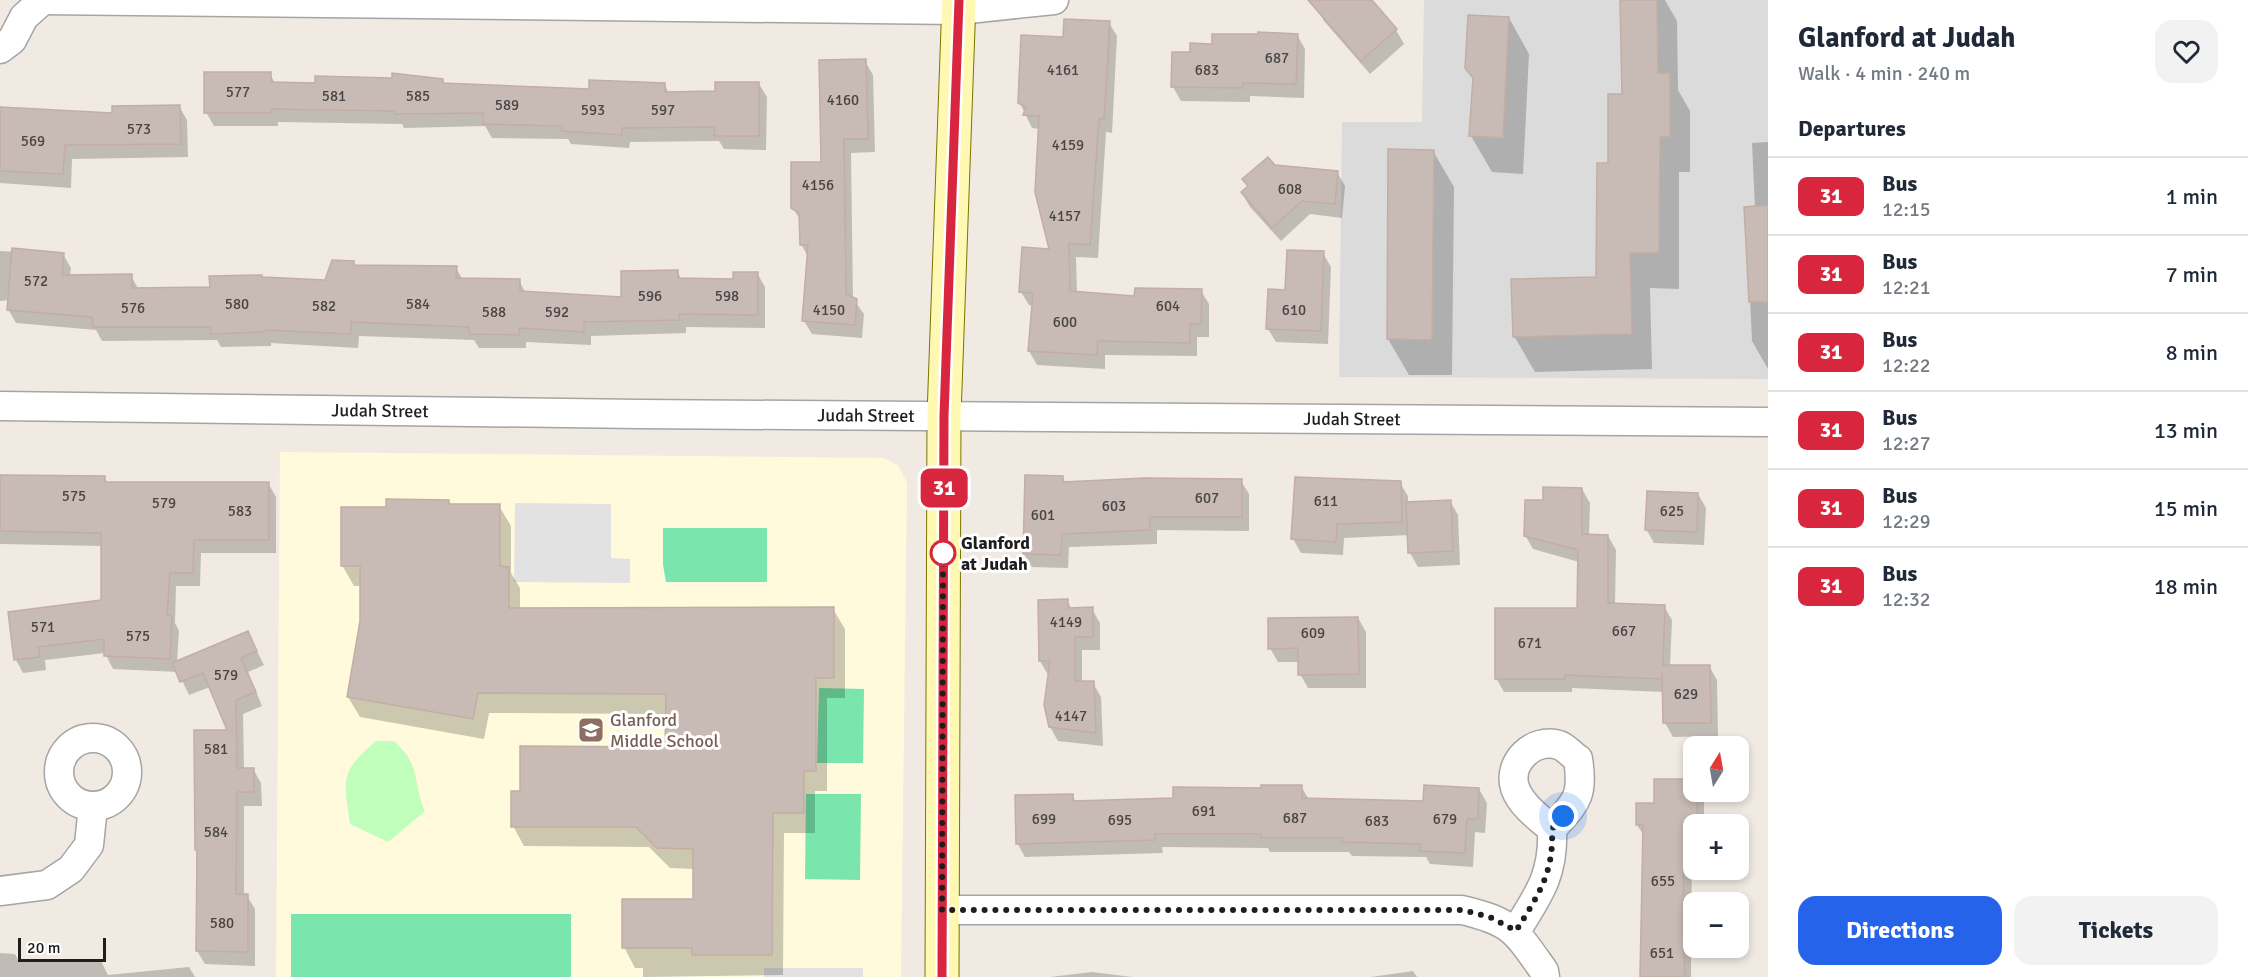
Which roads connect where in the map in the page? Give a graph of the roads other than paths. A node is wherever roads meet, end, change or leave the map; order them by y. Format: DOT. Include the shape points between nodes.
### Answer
graph roads {
  1 [pos="1054,0"];
  2 [pos="41,1"];
  3 [pos="959,5"];
  4 [pos="0,49"];
  5 [pos="0,406"];
  6 [pos="944,416"];
  7 [pos="1768,422"];
  8 [pos="93,806"];
  9 [pos="1552,829"];
  10 [pos="0,891"];
  11 [pos="942,910"];
  12 [pos="1516,931"];
  13 [pos="942,977"];
  14 [pos="1545,977"];
  1 -- 3 [label="street"];
  2 -- 3 [label="street"];
  2 -- 4 [label="street" via="24,17 12,40"];
  3 -- 6 [label="main road"];
  5 -- 6 [label="street, Judah Street"];
  6 -- 7 [label="street, Judah Street"];
  6 -- 11 [label="main road"];
  8 -- 10 [label="street" via="89,845 71,869 47,885"];
  9 -- 12 [label="street" via="1553,853 1545,883"];
  11 -- 12 [label="street" via="1462,910 1490,917"];
  11 -- 13 [label="main road"];
  12 -- 14 [label="street"];
}
